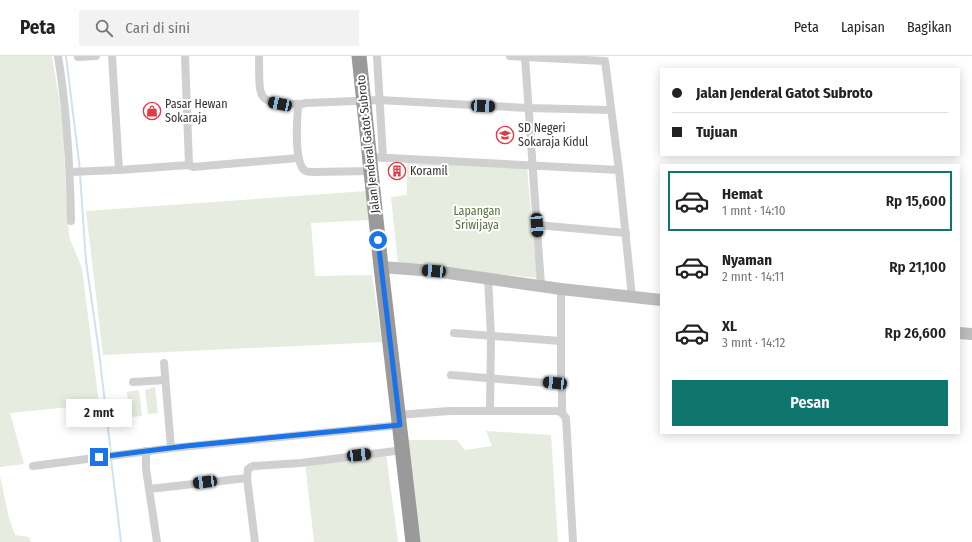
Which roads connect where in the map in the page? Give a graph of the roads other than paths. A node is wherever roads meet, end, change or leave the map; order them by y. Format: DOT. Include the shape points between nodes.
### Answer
graph roads {
  1 [pos="58,56"];
  2 [pos="96,56"];
  3 [pos="112,56"];
  4 [pos="185,56"];
  5 [pos="359,56"];
  6 [pos="377,56"];
  7 [pos="510,56"];
  8 [pos="78,57"];
  9 [pos="258,57"];
  10 [pos="525,57"];
  11 [pos="605,58"];
  12 [pos="380,100"];
  13 [pos="364,101"];
  14 [pos="301,104"];
  15 [pos="528,108"];
  16 [pos="611,110"];
  17 [pos="298,158"];
  18 [pos="375,162"];
  19 [pos="189,165"];
  20 [pos="532,165"];
  21 [pos="119,170"];
  22 [pos="619,170"];
  23 [pos="73,172"];
  24 [pos="71,220"];
  25 [pos="537,225"];
  26 [pos="626,233"];
  27 [pos="381,267"];
  28 [pos="488,278"];
  29 [pos="541,285"];
  30 [pos="561,288"];
  31 [pos="632,297"];
  32 [pos="660,300"];
  33 [pos="960,332"];
  34 [pos="454,333"];
  35 [pos="972,334"];
  36 [pos="491,336"];
  37 [pos="560,341"];
  38 [pos="164,363"];
  39 [pos="451,375"];
  40 [pos="491,378"];
  41 [pos="165,380"];
  42 [pos="133,382"];
  43 [pos="561,385"];
  44 [pos="490,411"];
  45 [pos="562,413"];
  46 [pos="399,420"];
  47 [pos="171,448"];
  48 [pos="403,450"];
  49 [pos="146,451"];
  50 [pos="34,466"];
  51 [pos="247,478"];
  52 [pos="149,489"];
  53 [pos="157,542"];
  54 [pos="255,542"];
  55 [pos="412,542"];
  56 [pos="572,542"];
  1 -- 23 [label="street"];
  2 -- 8 [label="street"];
  3 -- 21 [label="street"];
  4 -- 19 [label="street"];
  5 -- 13 [label="highway, Jalan Jenderal Gatot Subroto"];
  6 -- 12 [label="street"];
  7 -- 10 [label="street"];
  9 -- 14 [label="street" via="260,92 264,99 280,104"];
  10 -- 11 [label="street"];
  10 -- 15 [label="street"];
  11 -- 16 [label="street"];
  12 -- 13 [label="street"];
  12 -- 15 [label="street"];
  12 -- 18 [label="street"];
  13 -- 14 [label="street"];
  13 -- 18 [label="highway, Jalan Jenderal Gatot Subroto"];
  14 -- 17 [label="street" via="297,114"];
  15 -- 16 [label="street"];
  15 -- 20 [label="street"];
  16 -- 22 [label="street"];
  17 -- 18 [label="street" via="307,172"];
  17 -- 19 [label="street" via="193,167"];
  18 -- 20 [label="street"];
  18 -- 27 [label="highway, Jalan Jenderal Gatot Subroto"];
  19 -- 21 [label="street"];
  20 -- 22 [label="street"];
  20 -- 25 [label="street"];
  21 -- 23 [label="street"];
  22 -- 26 [label="street"];
  23 -- 24 [label="street"];
  25 -- 26 [label="street"];
  25 -- 29 [label="street"];
  26 -- 31 [label="street"];
  27 -- 28 [label="street"];
  27 -- 46 [label="highway, Jalan Jenderal Gatot Subroto"];
  28 -- 29 [label="street"];
  28 -- 36 [label="street"];
  29 -- 30 [label="street"];
  30 -- 31 [label="street"];
  30 -- 37 [label="street"];
  31 -- 32 [label="street"];
  33 -- 35 [label="street"];
  34 -- 36 [label="street"];
  36 -- 37 [label="street"];
  36 -- 40 [label="street"];
  37 -- 43 [label="street"];
  38 -- 41 [label="street"];
  39 -- 40 [label="street"];
  40 -- 43 [label="street"];
  40 -- 44 [label="street"];
  41 -- 42 [label="street"];
  41 -- 47 [label="street"];
  43 -- 45 [label="street"];
  44 -- 45 [label="street"];
  44 -- 46 [label="street" via="449,411"];
  45 -- 56 [label="street" via="566,418"];
  46 -- 47 [label="street"];
  46 -- 48 [label="highway, Jalan Jenderal Gatot Subroto"];
  47 -- 49 [label="street"];
  48 -- 51 [label="street" via="301,463 253,466 248,469"];
  48 -- 55 [label="highway, Jalan Jenderal Gatot Subroto"];
  49 -- 50 [label="street"];
  49 -- 52 [label="street"];
  51 -- 52 [label="street"];
  51 -- 54 [label="street"];
  52 -- 53 [label="street"];
}
